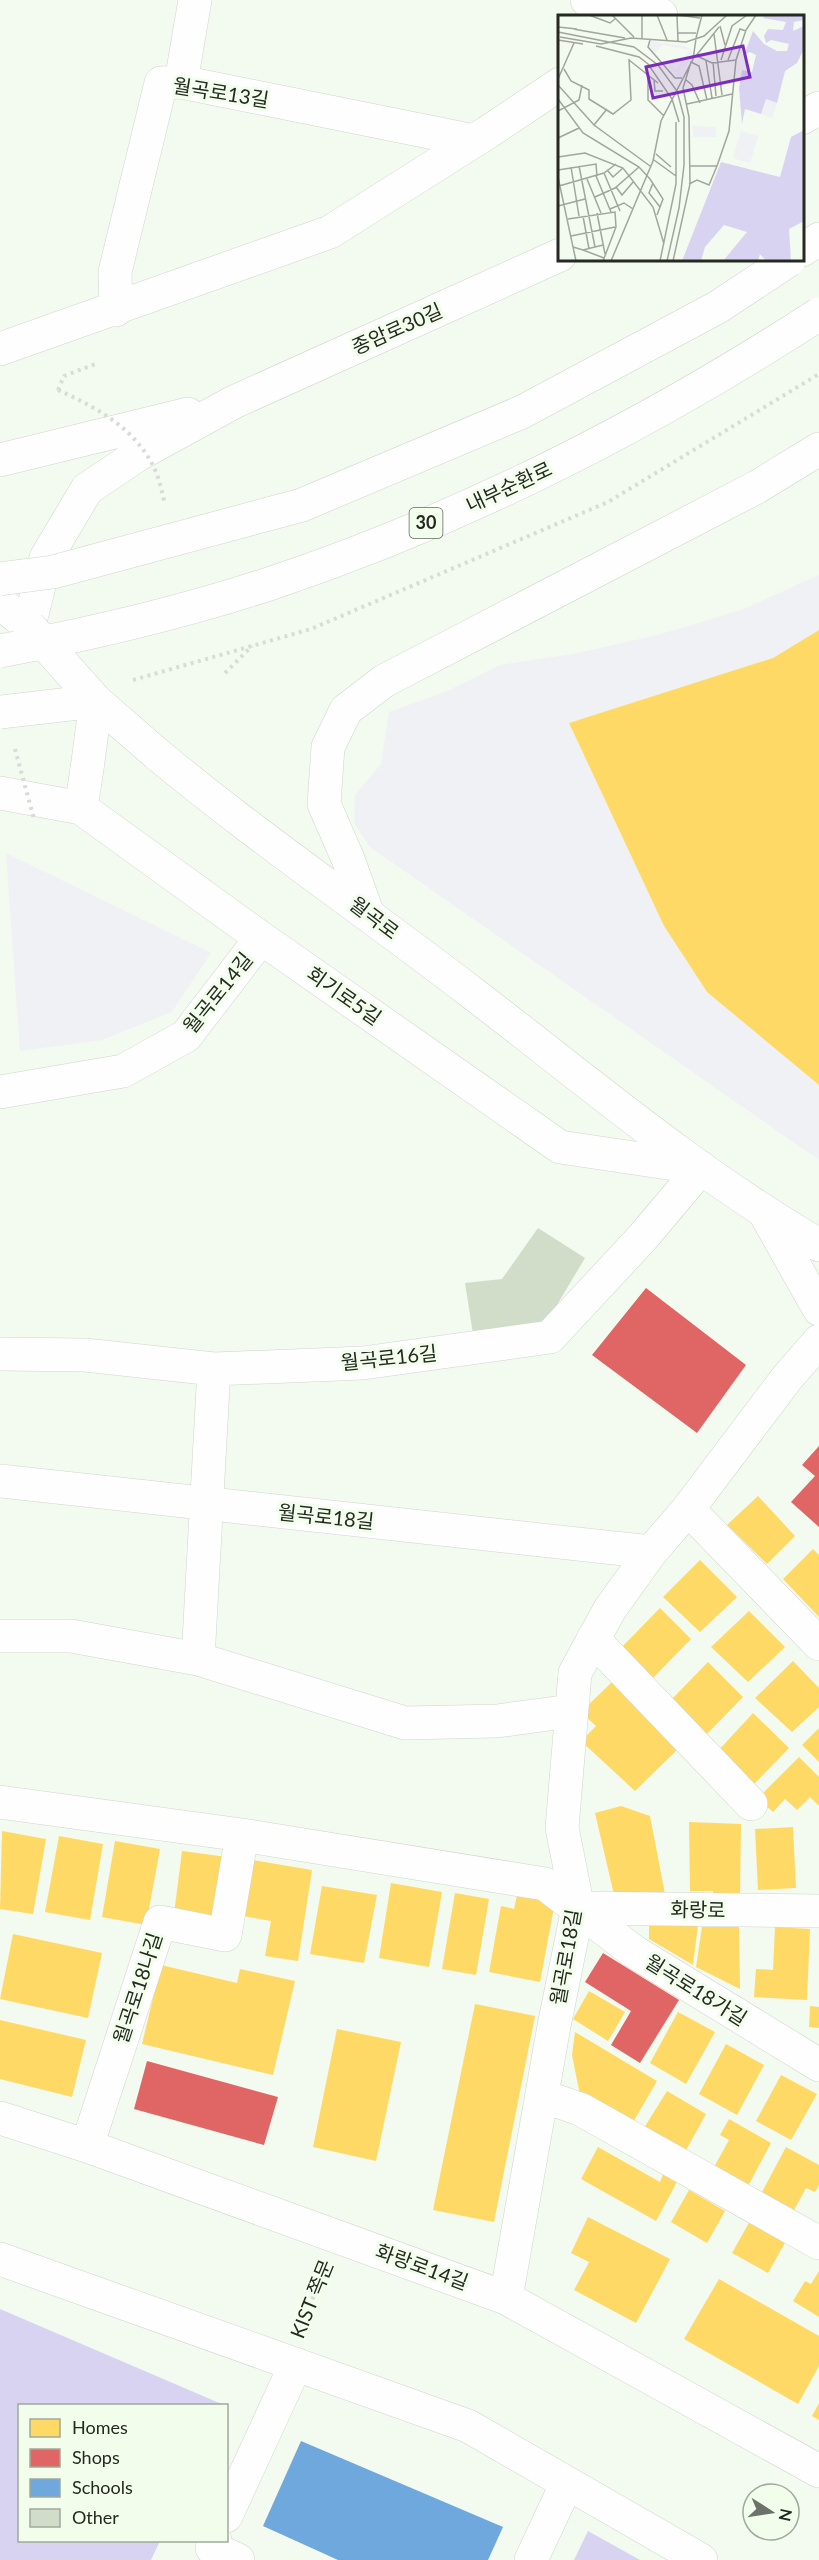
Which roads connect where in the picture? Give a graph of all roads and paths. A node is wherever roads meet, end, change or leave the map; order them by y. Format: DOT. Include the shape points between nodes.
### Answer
graph roads {
  1 [pos="195,0"];
  2 [pos="587,0"];
  3 [pos="668,11"];
  4 [pos="181,82"];
  5 [pos="558,85"];
  6 [pos="819,108"];
  7 [pos="804,117"];
  8 [pos="474,141"];
  9 [pos="819,239"];
  10 [pos="804,249"];
  11 [pos="558,256"];
  12 [pos="787,261"];
  13 [pos="116,310"];
  14 [pos="814,318"];
  15 [pos="0,349"];
  16 [pos="98,363"];
  17 [pos="58,390"];
  18 [pos="234,402"];
  19 [pos="819,449"];
  20 [pos="0,460"];
  21 [pos="0,579"];
  22 [pos="0,603"];
  23 [pos="29,626"];
  24 [pos="253,645"];
  25 [pos="0,651"];
  26 [pos="225,673"];
  27 [pos="96,701"];
  28 [pos="6,726"];
  29 [pos="0,793"];
  30 [pos="81,808"];
  31 [pos="34,819"];
  32 [pos="367,912"];
  33 [pos="261,938"];
  34 [pos="0,1092"];
  35 [pos="701,1168"];
  36 [pos="766,1214"];
  37 [pos="819,1245"];
  38 [pos="819,1309"];
  39 [pos="819,1341"];
  40 [pos="0,1354"];
  41 [pos="214,1370"];
  42 [pos="0,1481"];
  43 [pos="207,1504"];
  44 [pos="688,1509"];
  45 [pos="651,1552"];
  46 [pos="0,1636"];
  47 [pos="593,1639"];
  48 [pos="819,1644"];
  49 [pos="198,1659"];
  50 [pos="571,1711"];
  51 [pos="0,1802"];
  52 [pos="751,1804"];
  53 [pos="242,1835"];
  54 [pos="578,1908"];
  55 [pos="819,1911"];
  56 [pos="819,2065"];
  57 [pos="542,2096"];
  58 [pos="0,2118"];
  59 [pos="87,2146"];
  60 [pos="338,2236"];
  61 [pos="819,2243"];
  62 [pos="0,2259"];
  63 [pos="506,2298"];
  64 [pos="292,2363"];
  65 [pos="819,2471"];
  66 [pos="567,2483"];
  67 [pos="228,2511"];
  68 [pos="215,2542"];
  69 [pos="238,2560"];
  70 [pos="531,2560"];
  71 [pos="701,2560"];
  1 -- 4 [label="main road"];
  2 -- 3 [label="main road"];
  4 -- 8 [label="main road, 월곡로13길"];
  4 -- 13 [label="main road, 월곡로13길" via="161,83 115,272"];
  5 -- 8 [label="main road"];
  6 -- 7 [label="main road"];
  8 -- 13 [label="main road" via="330,232"];
  9 -- 10 [label="main road"];
  11 -- 18 [label="main road, 종암로30길"];
  12 -- 21 [label="main road, bridge" via="718,307 522,412 302,505 53,572"];
  13 -- 15 [label="main road"];
  14 -- 25 [label="main road, 내부순환로 / 30, bridge" via="672,405 582,453 492,496 360,550 271,583 177,610"];
  16 -- 17 [label="path" via="64,376"];
  18 -- 20 [label="main road, 종암로30길"];
  18 -- 23 [label="main road, 종암로30길" via="139,454 87,489 46,558"];
  19 -- 32 [label="main road" via="757,488 384,681 346,710 328,747 324,804"];
  22 -- 23 [label="main road, 월곡로"];
  23 -- 27 [label="main road, 월곡로, bridge"];
  24 -- 26 [label="path"];
  27 -- 28 [label="main road, bridge"];
  27 -- 30 [label="main road, bridge"];
  27 -- 32 [label="main road, 월곡로, bridge" via="239,820"];
  28 -- 31 [label="path, bridge"];
  29 -- 30 [label="main road, 회기로5길"];
  30 -- 33 [label="main road, 회기로5길"];
  32 -- 35 [label="main road, 월곡로"];
  33 -- 34 [label="main road, 월곡로14길" via="186,1036 123,1071"];
  33 -- 35 [label="main road, 회기로5길" via="560,1147"];
  35 -- 36 [label="main road, 월곡로"];
  35 -- 41 [label="main road, 월곡로16길" via="550,1337 363,1363"];
  36 -- 37 [label="main road, 월곡로"];
  36 -- 38 [label="main road, 월곡로"];
  39 -- 44 [label="main road, 월곡로18길"];
  40 -- 41 [label="main road, 월곡로16길" via="85,1355"];
  41 -- 43 [label="main road"];
  42 -- 43 [label="main road, 월곡로18길"];
  43 -- 45 [label="main road, 월곡로18길"];
  43 -- 49 [label="main road"];
  44 -- 45 [label="main road, 월곡로18길"];
  44 -- 48 [label="main road"];
  45 -- 47 [label="main road, 월곡로18길"];
  46 -- 49 [label="main road" via="71,1636"];
  47 -- 50 [label="main road, 월곡로18길" via="574,1673"];
  47 -- 52 [label="main road"];
  49 -- 50 [label="main road" via="405,1722 497,1721"];
  50 -- 54 [label="main road, 월곡로18길" via="562,1828"];
  51 -- 53 [label="main road"];
  53 -- 54 [label="main road" via="545,1884"];
  53 -- 59 [label="main road, 월곡로18나길" via="225,1935 160,1922"];
  54 -- 55 [label="main road, 화랑로"];
  54 -- 56 [label="main road, 월곡로18가길" via="633,1951"];
  54 -- 57 [label="main road, 월곡로18길"];
  57 -- 61 [label="main road" via="580,2109"];
  57 -- 63 [label="main road, 월곡로18길"];
  58 -- 59 [label="main road, 화랑로14길"];
  59 -- 60 [label="main road, 화랑로14길"];
  60 -- 63 [label="main road, 화랑로14길"];
  60 -- 64 [label="path, KIST 쪽문"];
  62 -- 64 [label="main road"];
  63 -- 65 [label="main road, 화랑로14길"];
  64 -- 66 [label="main road" via="468,2426"];
  64 -- 67 [label="main road"];
  66 -- 70 [label="main road"];
  66 -- 71 [label="main road"];
  68 -- 69 [label="main road" via="212,2548"];
}
